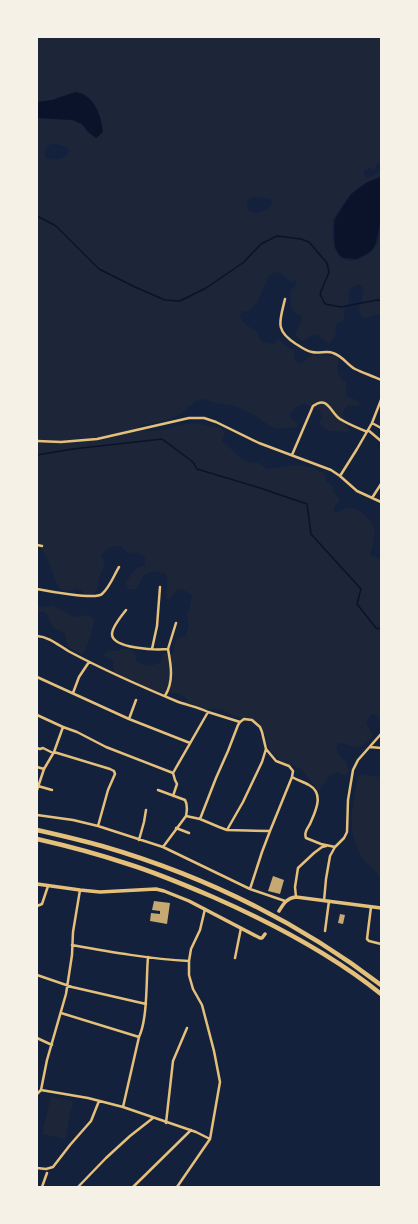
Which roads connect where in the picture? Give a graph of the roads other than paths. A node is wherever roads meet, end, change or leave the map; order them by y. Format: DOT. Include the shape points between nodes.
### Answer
graph roads {
  1 [pos="285,299"];
  2 [pos="381,380"];
  3 [pos="381,400"];
  4 [pos="372,423"];
  5 [pos="381,428"];
  6 [pos="367,431"];
  7 [pos="37,441"];
  8 [pos="381,441"];
  9 [pos="292,456"];
  10 [pos="340,476"];
  11 [pos="381,484"];
  12 [pos="372,498"];
  13 [pos="381,502"];
  14 [pos="37,545"];
  15 [pos="42,546"];
  16 [pos="119,567"];
  17 [pos="160,587"];
  18 [pos="37,589"];
  19 [pos="126,610"];
  20 [pos="176,623"];
  21 [pos="37,636"];
  22 [pos="152,649"];
  23 [pos="168,649"];
  24 [pos="90,662"];
  25 [pos="37,677"];
  26 [pos="73,693"];
  27 [pos="165,696"];
  28 [pos="136,700"];
  29 [pos="208,712"];
  30 [pos="37,715"];
  31 [pos="129,719"];
  32 [pos="240,722"];
  33 [pos="63,727"];
  34 [pos="381,734"];
  35 [pos="190,743"];
  36 [pos="370,747"];
  37 [pos="37,748"];
  38 [pos="381,748"];
  39 [pos="266,749"];
  40 [pos="54,752"];
  41 [pos="37,767"];
  42 [pos="44,769"];
  43 [pos="173,773"];
  44 [pos="292,777"];
  45 [pos="38,786"];
  46 [pos="37,790"];
  47 [pos="52,790"];
  48 [pos="158,790"];
  49 [pos="173,796"];
  50 [pos="146,810"];
  51 [pos="37,815"];
  52 [pos="186,816"];
  53 [pos="200,819"];
  54 [pos="98,826"];
  55 [pos="176,828"];
  56 [pos="37,830"];
  57 [pos="227,830"];
  58 [pos="270,831"];
  59 [pos="188,833"];
  60 [pos="37,839"];
  61 [pos="139,840"];
  62 [pos="327,846"];
  63 [pos="163,847"];
  64 [pos="335,847"];
  65 [pos="37,884"];
  66 [pos="48,886"];
  67 [pos="250,889"];
  68 [pos="80,890"];
  69 [pos="296,897"];
  70 [pos="285,901"];
  71 [pos="324,901"];
  72 [pos="329,901"];
  73 [pos="37,906"];
  74 [pos="371,907"];
  75 [pos="381,908"];
  76 [pos="205,909"];
  77 [pos="279,911"];
  78 [pos="241,928"];
  79 [pos="325,931"];
  80 [pos="265,936"];
  81 [pos="381,944"];
  82 [pos="72,945"];
  83 [pos="148,957"];
  84 [pos="235,958"];
  85 [pos="189,961"];
  86 [pos="37,975"];
  87 [pos="68,985"];
  88 [pos="381,985"];
  89 [pos="381,994"];
  90 [pos="146,1004"];
  91 [pos="61,1013"];
  92 [pos="187,1028"];
  93 [pos="138,1037"];
  94 [pos="37,1038"];
  95 [pos="52,1045"];
  96 [pos="41,1090"];
  97 [pos="37,1094"];
  98 [pos="99,1101"];
  99 [pos="123,1107"];
  100 [pos="153,1118"];
  101 [pos="166,1122"];
  102 [pos="191,1130"];
  103 [pos="210,1139"];
  104 [pos="37,1168"];
  105 [pos="47,1173"];
  106 [pos="42,1187"];
  107 [pos="78,1187"];
  108 [pos="133,1187"];
  109 [pos="177,1187"];
  1 -- 2 [label="street" via="280,321 284,335 312,352 335,353 353,368"];
  3 -- 4 [label="street"];
  4 -- 5 [label="street"];
  4 -- 6 [label="street"];
  6 -- 8 [label="street"];
  6 -- 9 [label="street" via="341,420 331,407 320,402 313,406"];
  6 -- 10 [label="street"];
  7 -- 9 [label="street" via="97,439 189,418 204,418"];
  9 -- 10 [label="street"];
  10 -- 12 [label="street" via="357,491"];
  11 -- 12 [label="street"];
  12 -- 13 [label="street"];
  14 -- 15 [label="street"];
  16 -- 18 [label="street" via="106,589 98,596"];
  17 -- 22 [label="street"];
  19 -- 22 [label="street" via="112,631 112,637 122,644"];
  20 -- 23 [label="street"];
  21 -- 24 [label="street" via="48,638"];
  22 -- 23 [label="street"];
  23 -- 27 [label="street" via="171,683"];
  24 -- 26 [label="street" via="79,677"];
  24 -- 27 [label="street"];
  25 -- 26 [label="street"];
  26 -- 31 [label="street"];
  27 -- 29 [label="street"];
  28 -- 31 [label="street"];
  29 -- 32 [label="street"];
  29 -- 35 [label="street"];
  30 -- 33 [label="street"];
  31 -- 35 [label="street"];
  32 -- 39 [label="street" via="244,719 252,720 260,727"];
  32 -- 53 [label="street"];
  33 -- 40 [label="street"];
  33 -- 43 [label="street"];
  34 -- 36 [label="street"];
  35 -- 43 [label="street"];
  36 -- 38 [label="street"];
  36 -- 64 [label="street" via="353,770 346,832"];
  37 -- 40 [label="street"];
  39 -- 44 [label="street" via="276,761 292,768"];
  39 -- 57 [label="street" via="243,802"];
  40 -- 42 [label="street"];
  40 -- 54 [label="street" via="114,771"];
  41 -- 42 [label="street"];
  42 -- 45 [label="street"];
  43 -- 49 [label="street" via="177,784"];
  44 -- 58 [label="street"];
  44 -- 62 [label="street" via="310,785 318,797 315,813 305,833 306,838"];
  45 -- 46 [label="street"];
  45 -- 47 [label="street"];
  48 -- 49 [label="street"];
  49 -- 52 [label="street" via="185,800"];
  50 -- 61 [label="street"];
  51 -- 54 [label="street"];
  52 -- 53 [label="street"];
  52 -- 55 [label="street"];
  53 -- 57 [label="street"];
  54 -- 61 [label="street"];
  55 -- 59 [label="street"];
  55 -- 63 [label="street"];
  56 -- 88 [label="highway" via="102,846 199,880 256,906 310,936"];
  57 -- 58 [label="street"];
  58 -- 67 [label="street"];
  60 -- 89 [label="highway" via="130,864 251,914 306,943 362,978"];
  61 -- 63 [label="street"];
  62 -- 64 [label="street"];
  62 -- 69 [label="street" via="314,853 298,868"];
  63 -- 67 [label="street"];
  64 -- 71 [label="street" via="327,869"];
  65 -- 66 [label="main road"];
  66 -- 68 [label="main road"];
  66 -- 73 [label="street" via="42,904"];
  67 -- 70 [label="street"];
  68 -- 76 [label="main road" via="100,892 156,889"];
  68 -- 82 [label="street"];
  69 -- 70 [label="main road"];
  69 -- 71 [label="main road"];
  70 -- 77 [label="main road"];
  71 -- 72 [label="main road"];
  72 -- 74 [label="main road"];
  72 -- 79 [label="street"];
  74 -- 75 [label="main road"];
  74 -- 81 [label="street" via="367,939"];
  76 -- 78 [label="main road"];
  76 -- 85 [label="street"];
  78 -- 80 [label="main road" via="260,938"];
  78 -- 84 [label="street"];
  82 -- 83 [label="street"];
  82 -- 87 [label="street"];
  83 -- 85 [label="street"];
  83 -- 90 [label="street"];
  85 -- 103 [label="street" via="193,989 202,1005 220,1082"];
  86 -- 87 [label="street"];
  87 -- 90 [label="street"];
  87 -- 91 [label="street"];
  90 -- 93 [label="street"];
  91 -- 93 [label="street"];
  91 -- 95 [label="street"];
  92 -- 101 [label="street" via="173,1061"];
  93 -- 99 [label="street"];
  94 -- 95 [label="street"];
  95 -- 96 [label="street"];
  96 -- 97 [label="street"];
  96 -- 98 [label="street"];
  98 -- 99 [label="street"];
  98 -- 104 [label="street" via="91,1121 53,1167"];
  99 -- 100 [label="street"];
  100 -- 101 [label="street"];
  100 -- 107 [label="street" via="130,1136"];
  101 -- 102 [label="street"];
  102 -- 103 [label="street"];
  102 -- 108 [label="street"];
  103 -- 109 [label="street"];
  105 -- 106 [label="street"];
}
